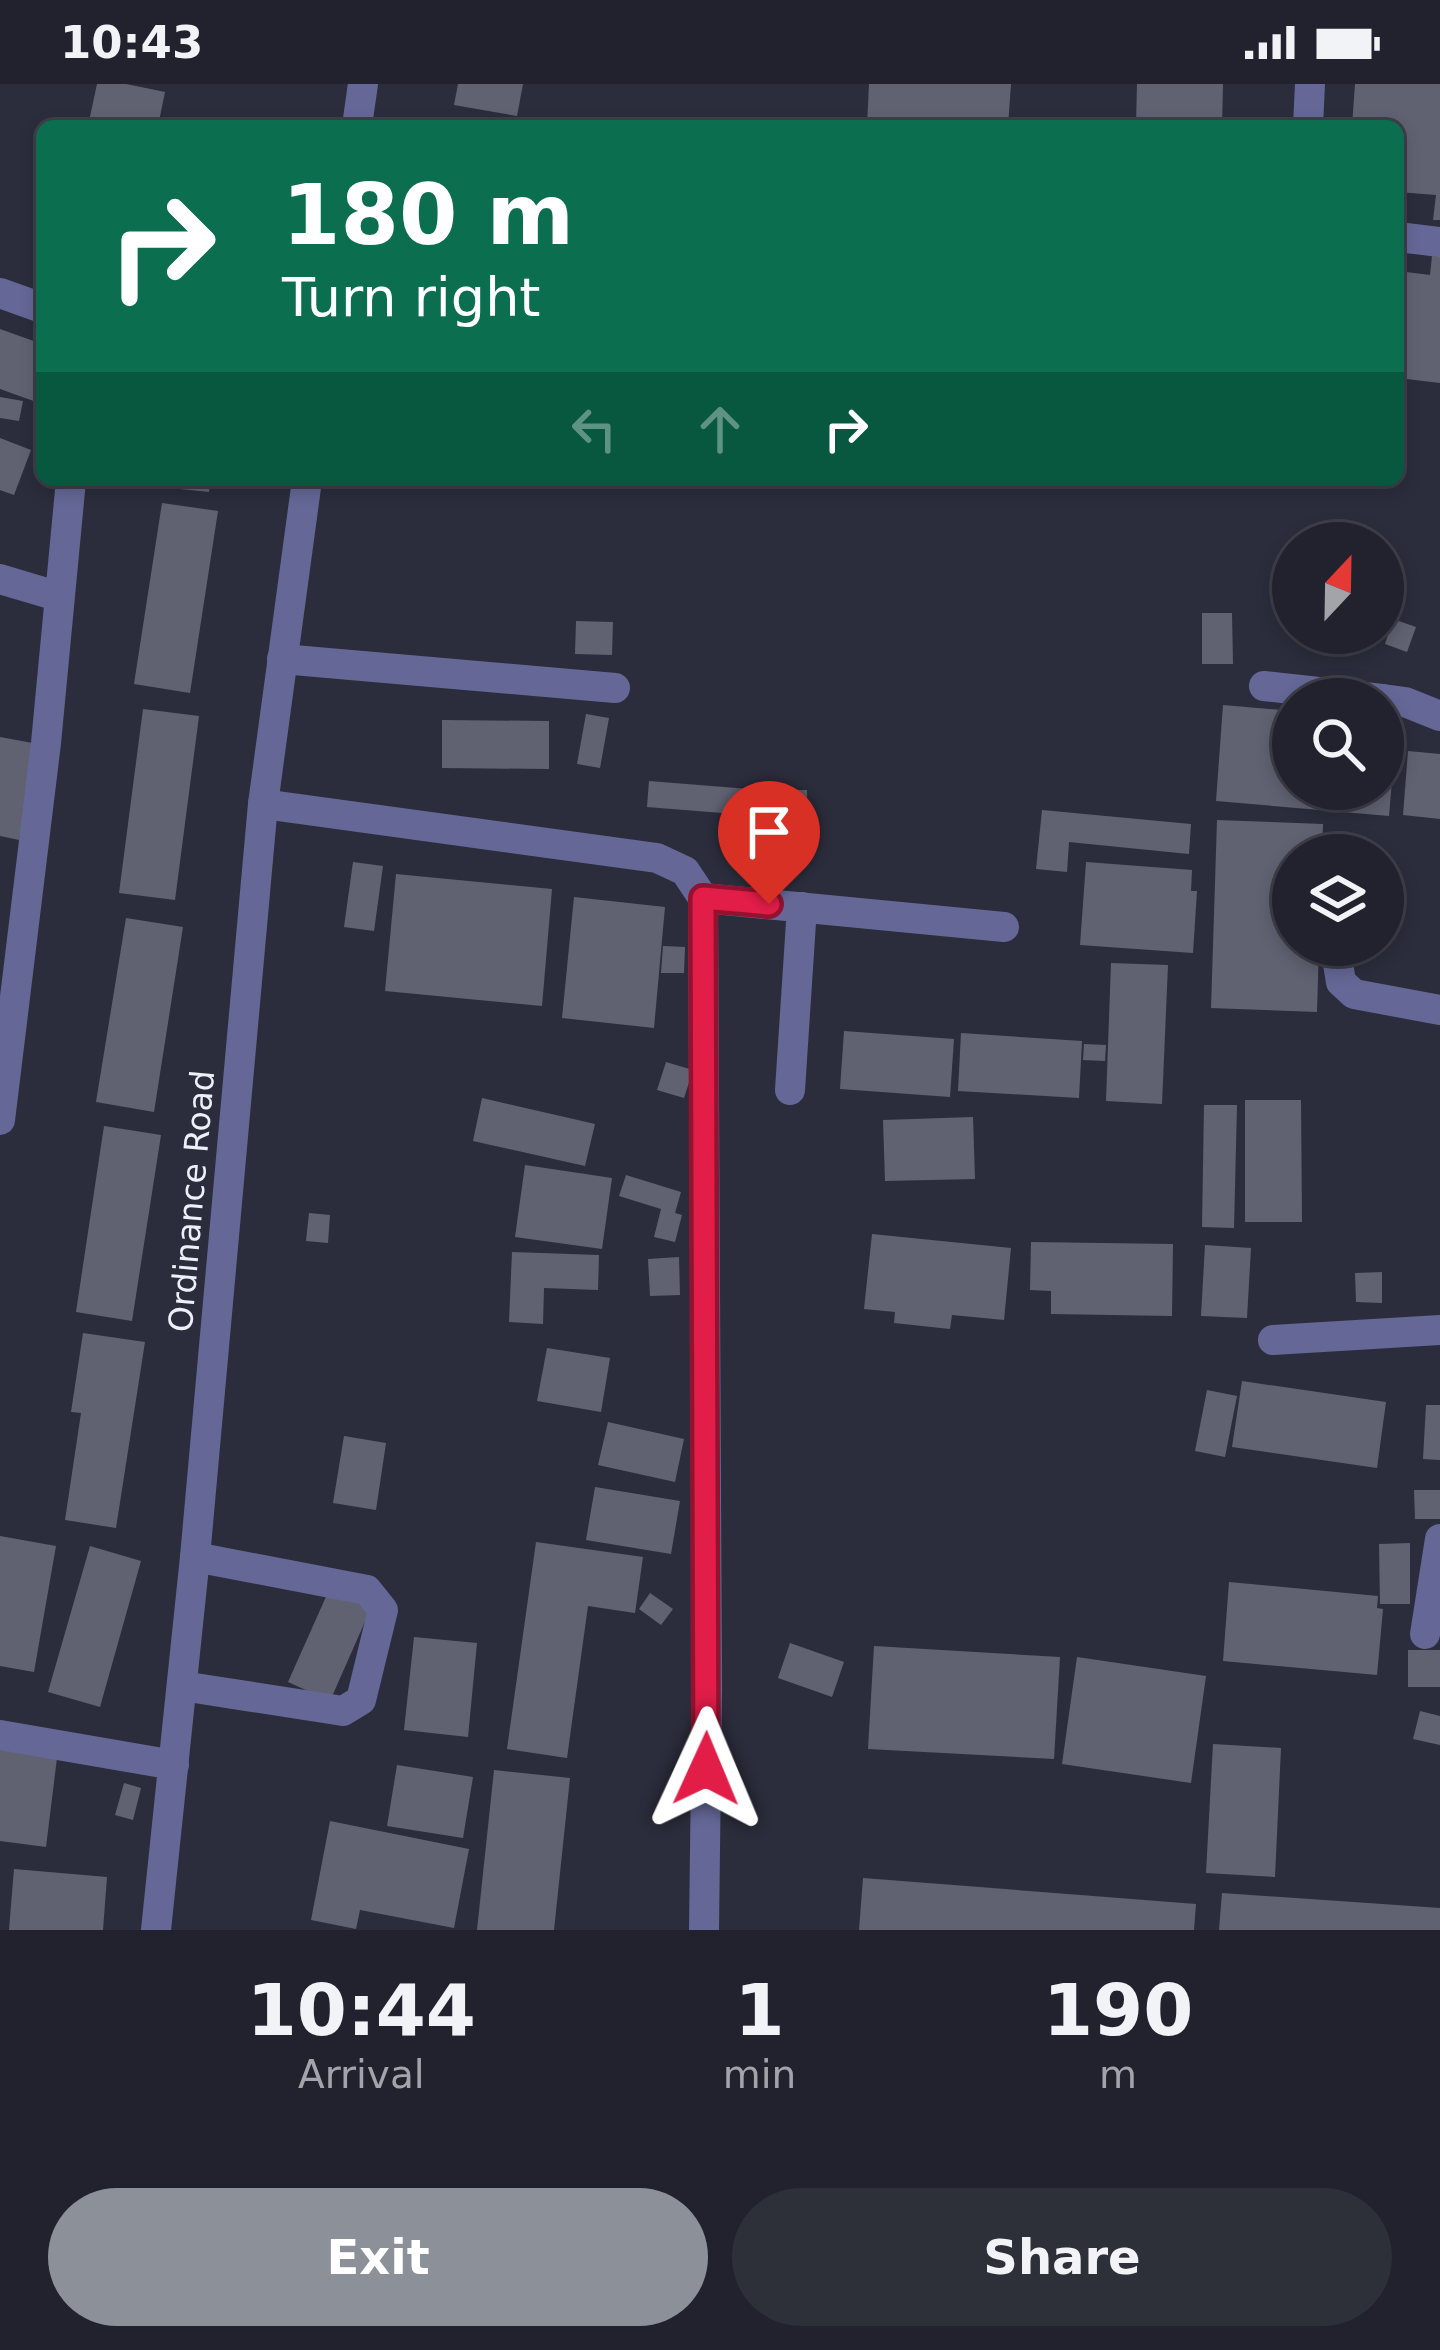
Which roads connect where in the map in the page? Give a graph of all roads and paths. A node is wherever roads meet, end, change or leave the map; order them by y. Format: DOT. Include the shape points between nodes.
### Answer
graph roads {
  1 [pos="363,84"];
  2 [pos="1310,84"];
  3 [pos="358,120"];
  4 [pos="1308,120"];
  5 [pos="1404,238"];
  6 [pos="1440,242"];
  7 [pos="0,293"];
  8 [pos="36,306"];
  9 [pos="70,486"];
  10 [pos="306,486"];
  11 [pos="0,578"];
  12 [pos="57,596"];
  13 [pos="282,659"];
  14 [pos="1264,686"];
  15 [pos="1272,687"];
  16 [pos="616,688"];
  17 [pos="1404,702"];
  18 [pos="1440,716"];
  19 [pos="263,804"];
  20 [pos="703,898"];
  21 [pos="12,902"];
  22 [pos="802,908"];
  23 [pos="1004,927"];
  24 [pos="1338,966"];
  25 [pos="1440,1010"];
  26 [pos="790,1090"];
  27 [pos="0,1120"];
  28 [pos="1440,1330"];
  29 [pos="1273,1340"];
  30 [pos="1440,1539"];
  31 [pos="196,1557"];
  32 [pos="1426,1634"];
  33 [pos="182,1686"];
  34 [pos="0,1735"];
  35 [pos="174,1765"];
  36 [pos="156,1930"];
  37 [pos="704,1930"];
  1 -- 3 [label="street"];
  2 -- 4 [label="street"];
  5 -- 6 [label="street"];
  7 -- 8 [label="street"];
  9 -- 12 [label="street"];
  10 -- 13 [label="street, Ordinance Road"];
  11 -- 12 [label="street"];
  12 -- 21 [label="street" via="46,743"];
  13 -- 16 [label="street"];
  13 -- 19 [label="street, Ordinance Road"];
  14 -- 15 [label="street"];
  17 -- 18 [label="street"];
  19 -- 20 [label="street" via="657,858 685,871"];
  19 -- 31 [label="street, Ordinance Road"];
  20 -- 22 [label="street"];
  20 -- 37 [label="street"];
  21 -- 27 [label="street"];
  22 -- 23 [label="street"];
  22 -- 26 [label="street"];
  24 -- 25 [label="street" via="1354,994"];
  28 -- 29 [label="street"];
  30 -- 32 [label="street"];
  31 -- 33 [label="street, Ordinance Road"];
  31 -- 33 [label="street" via="368,1590 383,1610 361,1700 343,1712"];
  33 -- 35 [label="street, Ordinance Road"];
  34 -- 35 [label="street"];
  35 -- 36 [label="street, Ordinance Road"];
}
